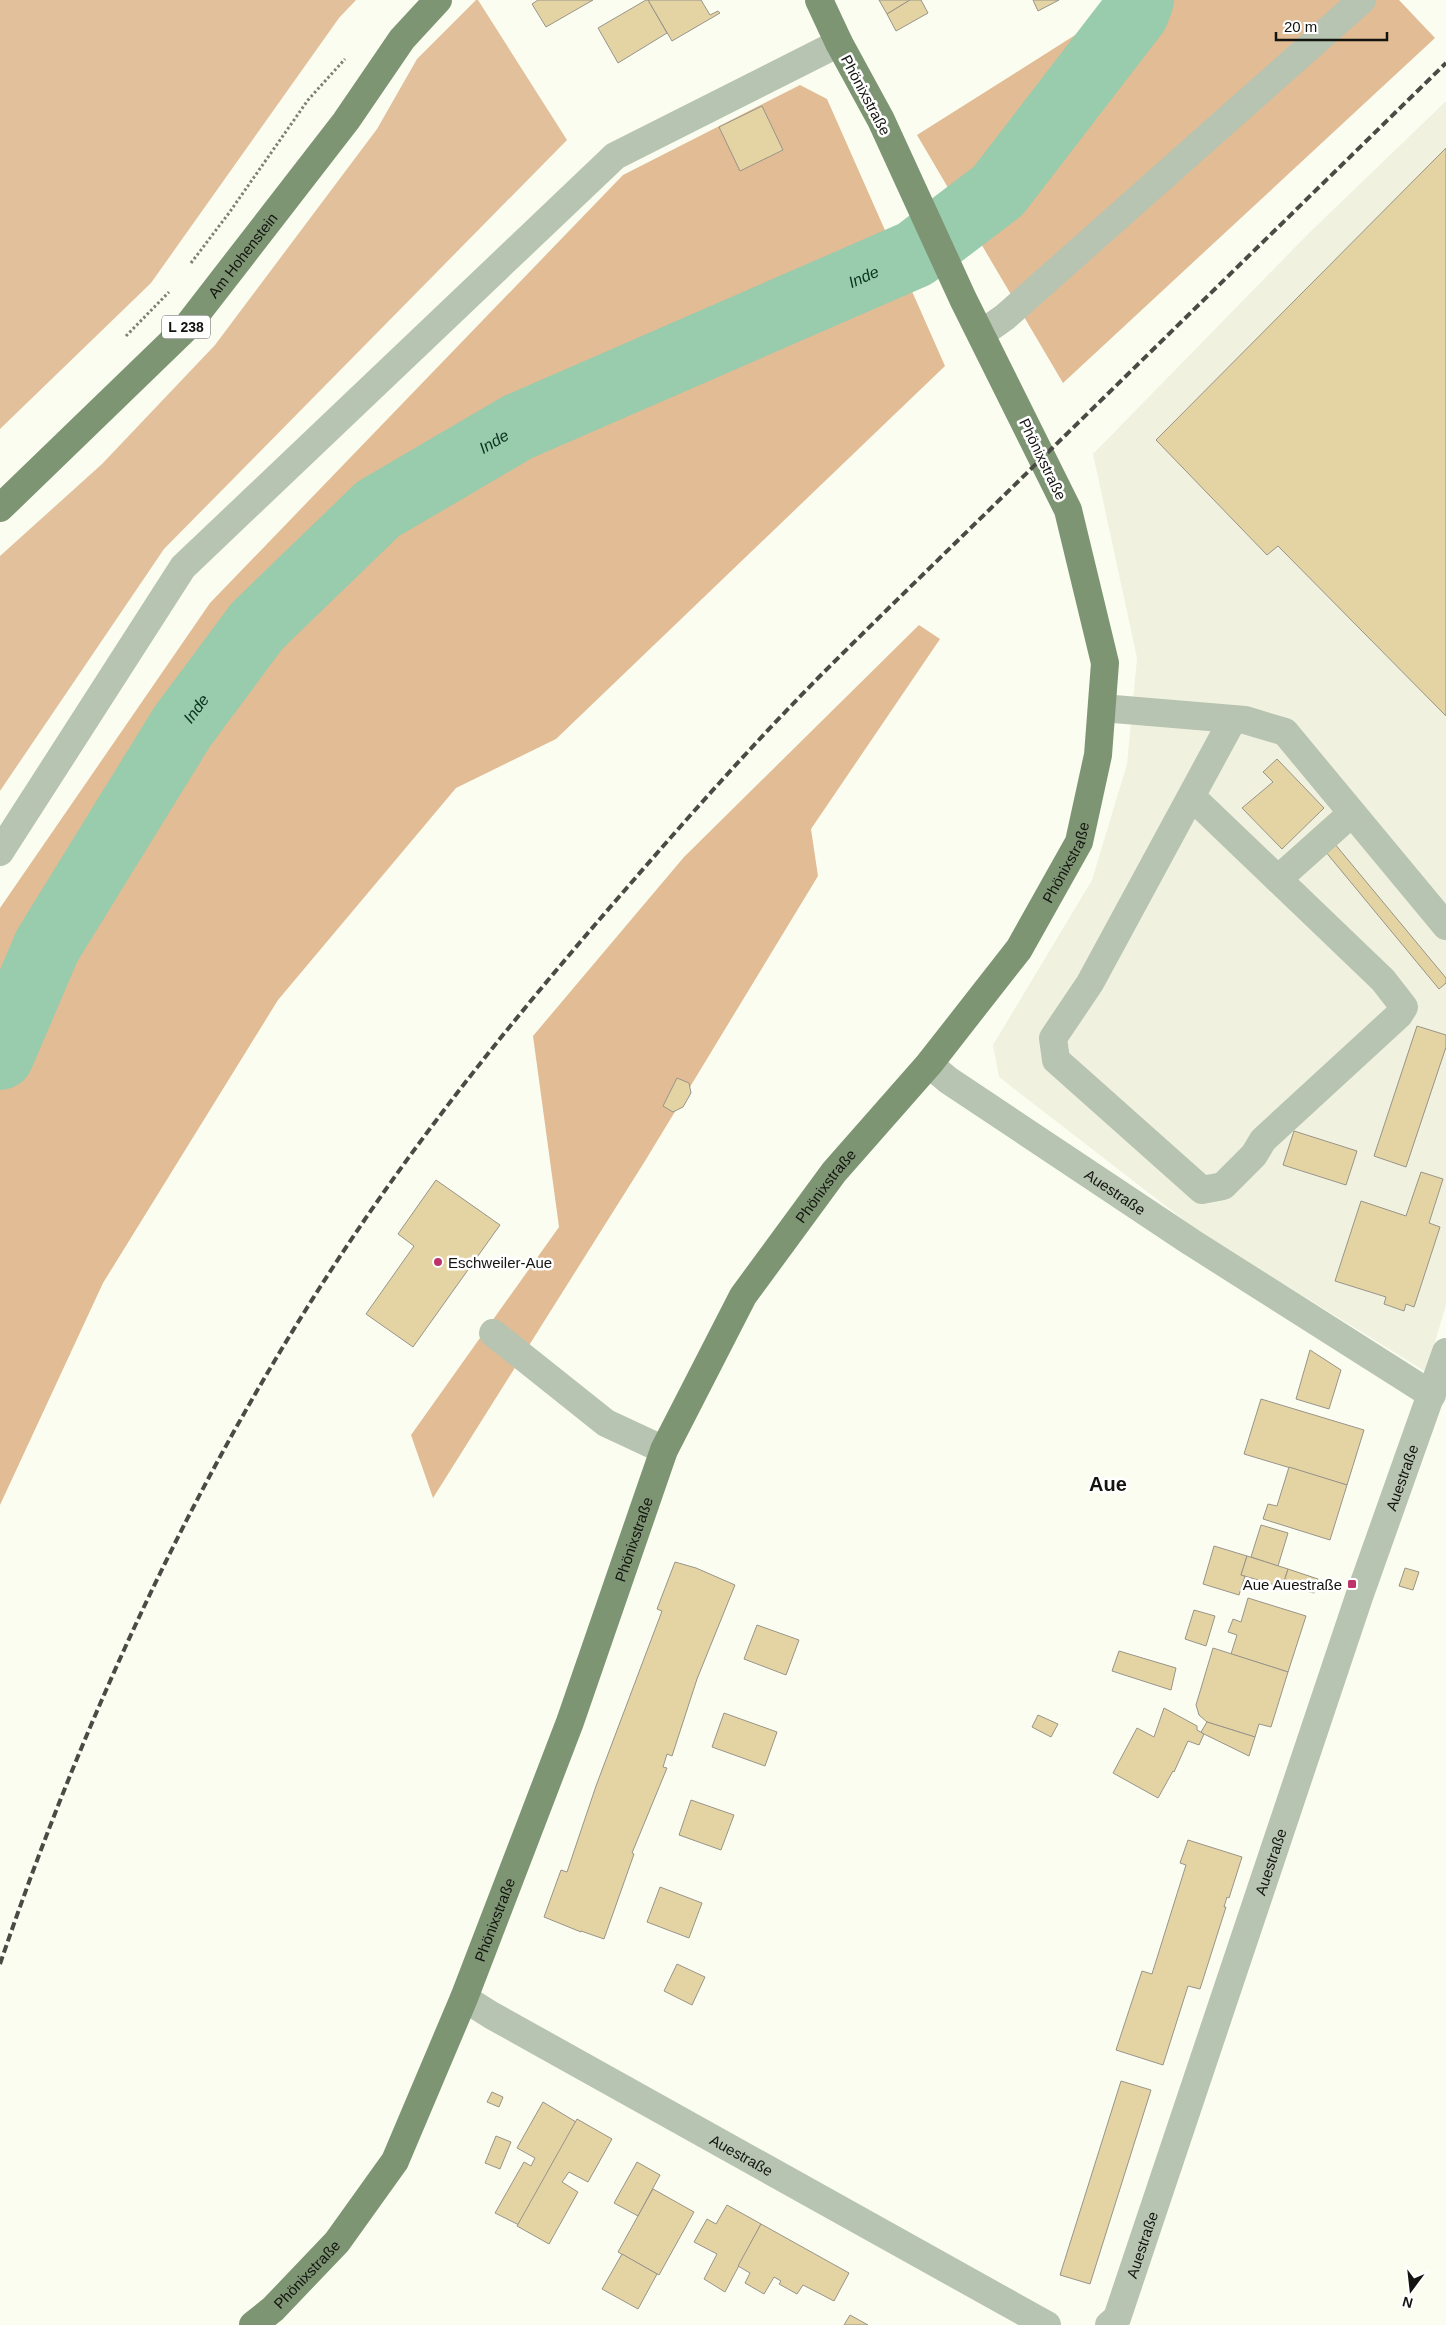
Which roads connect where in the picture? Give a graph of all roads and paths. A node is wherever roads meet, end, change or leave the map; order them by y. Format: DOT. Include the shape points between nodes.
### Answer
graph roads {
  1 [pos="438,0"];
  2 [pos="819,0"];
  3 [pos="1362,0"];
  4 [pos="839,44"];
  5 [pos="351,52"];
  6 [pos="190,264"];
  7 [pos="173,286"];
  8 [pos="981,334"];
  9 [pos="122,340"];
  10 [pos="0,508"];
  11 [pos="1102,708"];
  12 [pos="1233,719"];
  13 [pos="1192,797"];
  14 [pos="1352,814"];
  15 [pos="0,852"];
  16 [pos="1278,879"];
  17 [pos="1446,926"];
  18 [pos="929,1064"];
  19 [pos="493,1333"];
  20 [pos="1446,1352"];
  21 [pos="1432,1395"];
  22 [pos="664,1450"];
  23 [pos="464,1998"];
  24 [pos="253,2325"];
  25 [pos="1047,2325"];
  26 [pos="1109,2325"];
  1 -- 10 [label="main road, Am Hohenstein / L 238" via="402,39 346,121 185,329"];
  2 -- 4 [label="main road, Phönixstraße"];
  3 -- 8 [label="street" via="1005,317"];
  4 -- 8 [label="main road, Phönixstraße" via="881,120"];
  4 -- 15 [label="street, Phönixstraße" via="615,156 183,567"];
  5 -- 6 [label="path" via="308,100"];
  7 -- 9 [label="path"];
  8 -- 11 [label="main road, Phönixstraße" via="1068,510 1105,663"];
  11 -- 12 [label="street"];
  11 -- 18 [label="main road, Phönixstraße" via="1098,754 1079,842 1019,949"];
  12 -- 13 [label="street"];
  12 -- 14 [label="street" via="1285,732"];
  13 -- 16 [label="street"];
  13 -- 16 [label="street" via="1090,982 1053,1038 1056,1060 1202,1190 1224,1186 1254,1155 1262,1140 1404,1007 1383,980"];
  14 -- 16 [label="street"];
  14 -- 17 [label="street"];
  18 -- 21 [label="street, Auestraße" via="948,1080 1191,1242"];
  18 -- 22 [label="main road, Phönixstraße" via="834,1172 743,1296"];
  19 -- 22 [label="street" via="606,1423"];
  20 -- 21 [label="street, Auestraße"];
  21 -- 26 [label="street, Auestraße" via="1356,1607 1117,2318"];
  22 -- 23 [label="main road, Phönixstraße" via="570,1722"];
  23 -- 24 [label="main road, Phönixstraße" via="395,2161 337,2242 273,2309"];
  23 -- 25 [label="street, Auestraße"];
}
